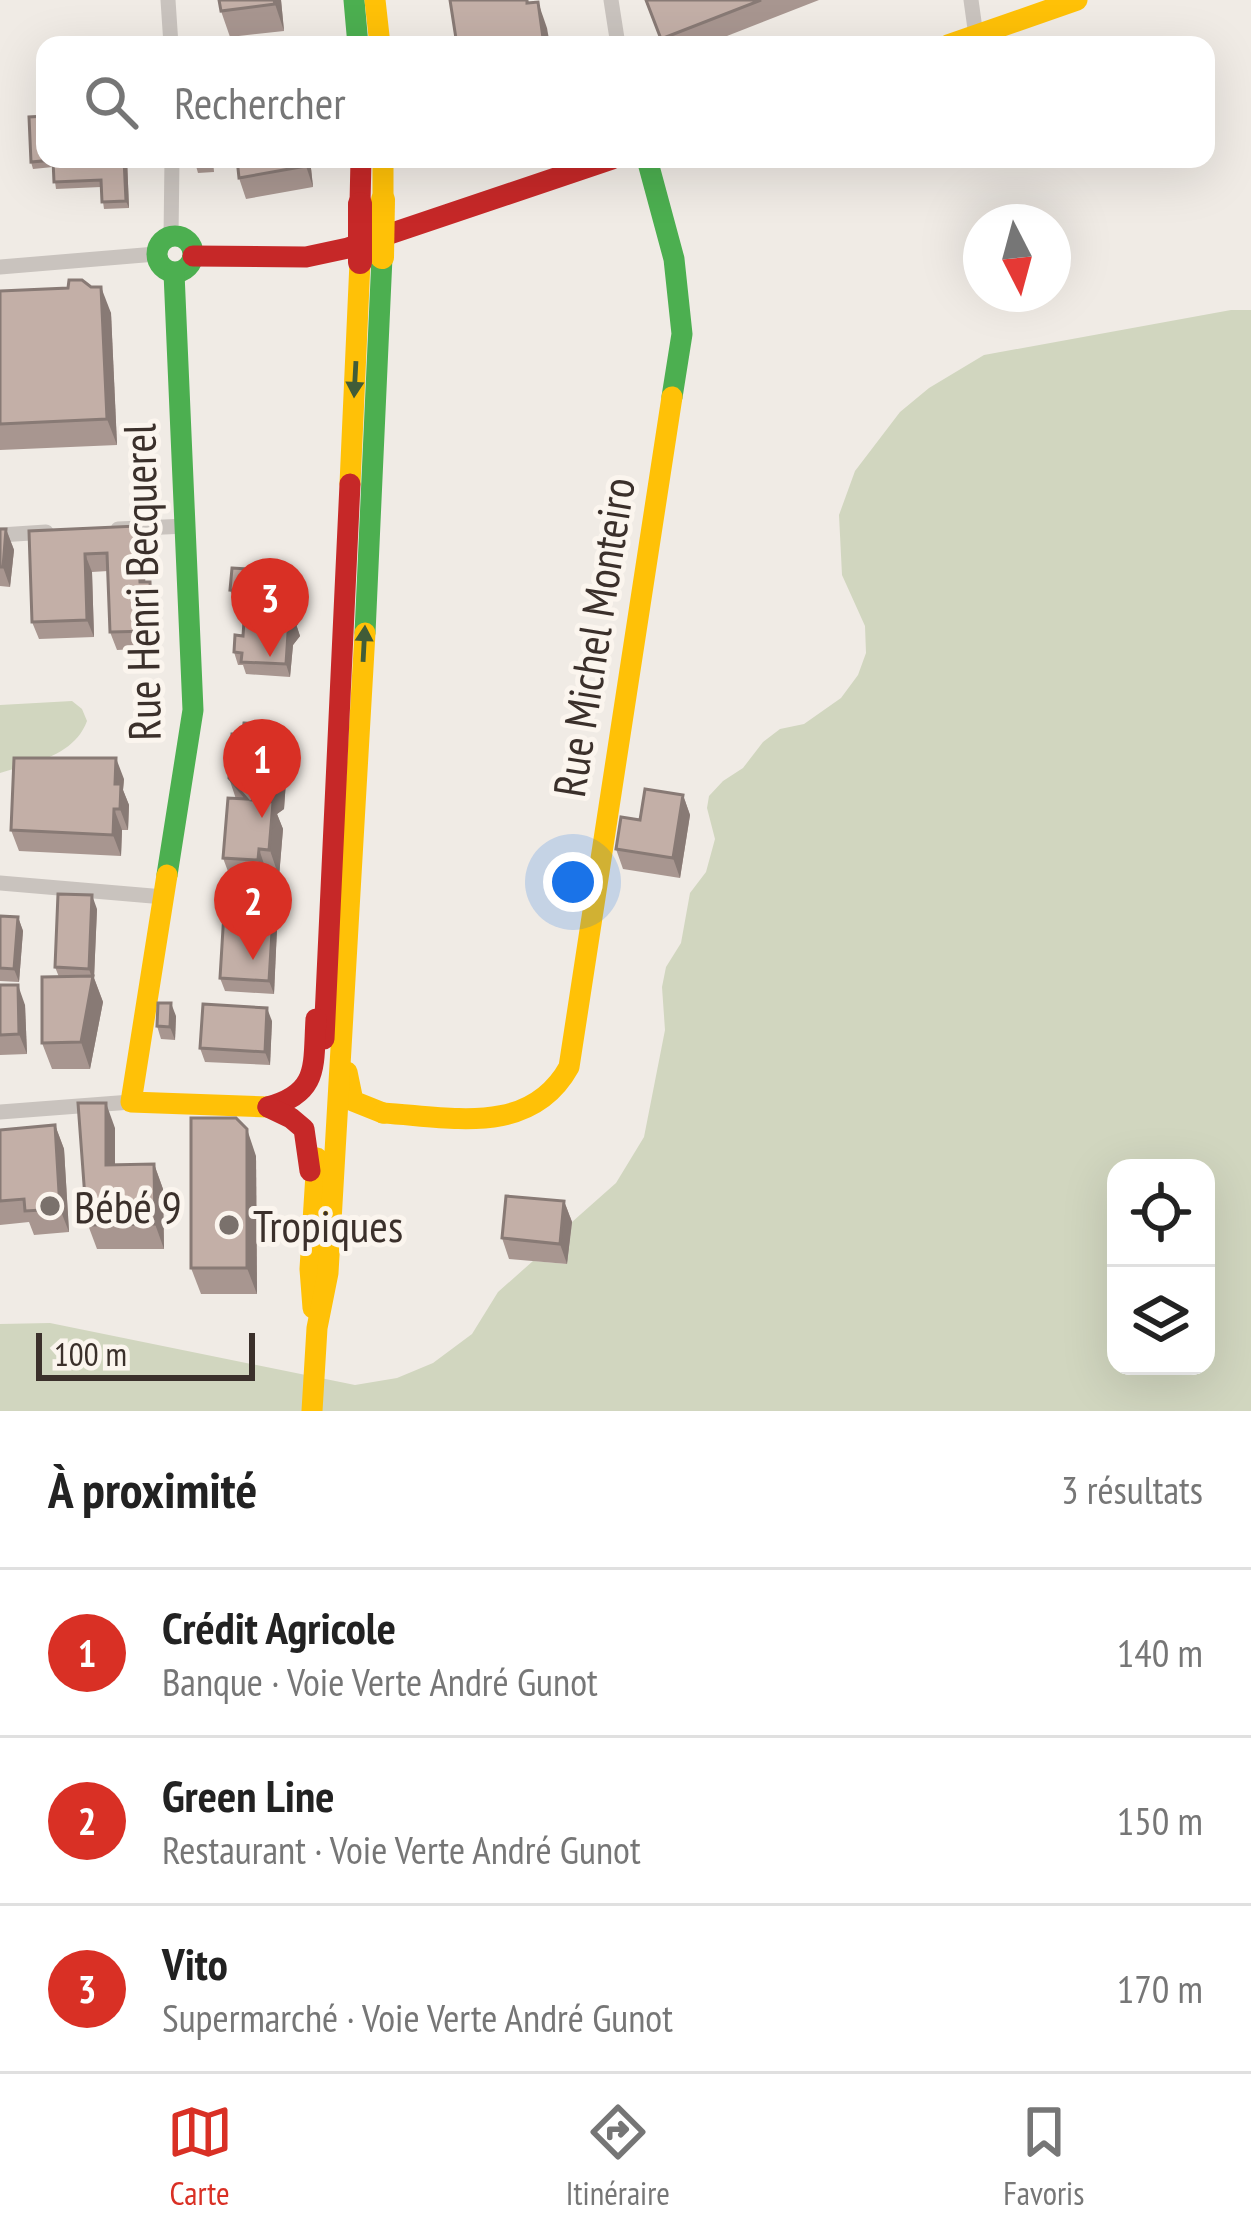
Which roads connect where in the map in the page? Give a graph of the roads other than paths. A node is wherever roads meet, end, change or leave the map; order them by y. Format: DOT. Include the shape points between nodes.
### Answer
graph roads {
  1 [pos="168,0"];
  2 [pos="354,0"];
  3 [pos="375,0"];
  4 [pos="610,0"];
  5 [pos="971,0"];
  6 [pos="1077,0"];
  7 [pos="170,36"];
  8 [pos="357,36"];
  9 [pos="379,36"];
  10 [pos="616,36"];
  11 [pos="976,36"];
  12 [pos="172,168"];
  13 [pos="363,168"];
  14 [pos="381,168"];
  15 [pos="585,168"];
  16 [pos="646,168"];
  17 [pos="372,202"];
  18 [pos="174,255"];
  19 [pos="0,267"];
  20 [pos="187,526"];
  21 [pos="90,530"];
  22 [pos="68,531"];
  23 [pos="0,535"];
  24 [pos="0,883"];
  25 [pos="164,897"];
  26 [pos="336,967"];
  27 [pos="130,1102"];
  28 [pos="268,1107"];
  29 [pos="0,1112"];
  30 [pos="383,1113"];
  31 [pos="323,1190"];
  32 [pos="312,1411"];
  1 -- 7 [label="street"];
  2 -- 8 [label="street"];
  3 -- 9 [label="street"];
  4 -- 10 [label="street"];
  5 -- 11 [label="street"];
  6 -- 11 [label="street"];
  12 -- 18 [label="street, Rue Henri Becquerel"];
  13 -- 17 [label="street"];
  14 -- 17 [label="street"];
  15 -- 18 [label="street" via="335,251"];
  16 -- 30 [label="street, Rue Michel Monteiro" via="676,273 682,334 569,1067 553,1096 519,1114"];
  17 -- 26 [label="street, bridge" via="370,545"];
  18 -- 19 [label="street"];
  18 -- 20 [label="street, Rue Henri Becquerel"];
  20 -- 21 [label="street"];
  20 -- 25 [label="street, Rue Henri Becquerel" via="193,710"];
  22 -- 23 [label="street"];
  24 -- 25 [label="street"];
  25 -- 27 [label="street, Rue Henri Becquerel"];
  26 -- 28 [label="street" via="318,989 308,1086 295,1100"];
  26 -- 30 [label="street" via="351,985 348,1091 359,1106"];
  26 -- 31 [label="street"];
  27 -- 28 [label="street"];
  27 -- 29 [label="street"];
  28 -- 31 [label="street" via="305,1127"];
  30 -- 31 [label="street" via="344,1132"];
  31 -- 32 [label="street" via="310,1269 317,1328"];
}
